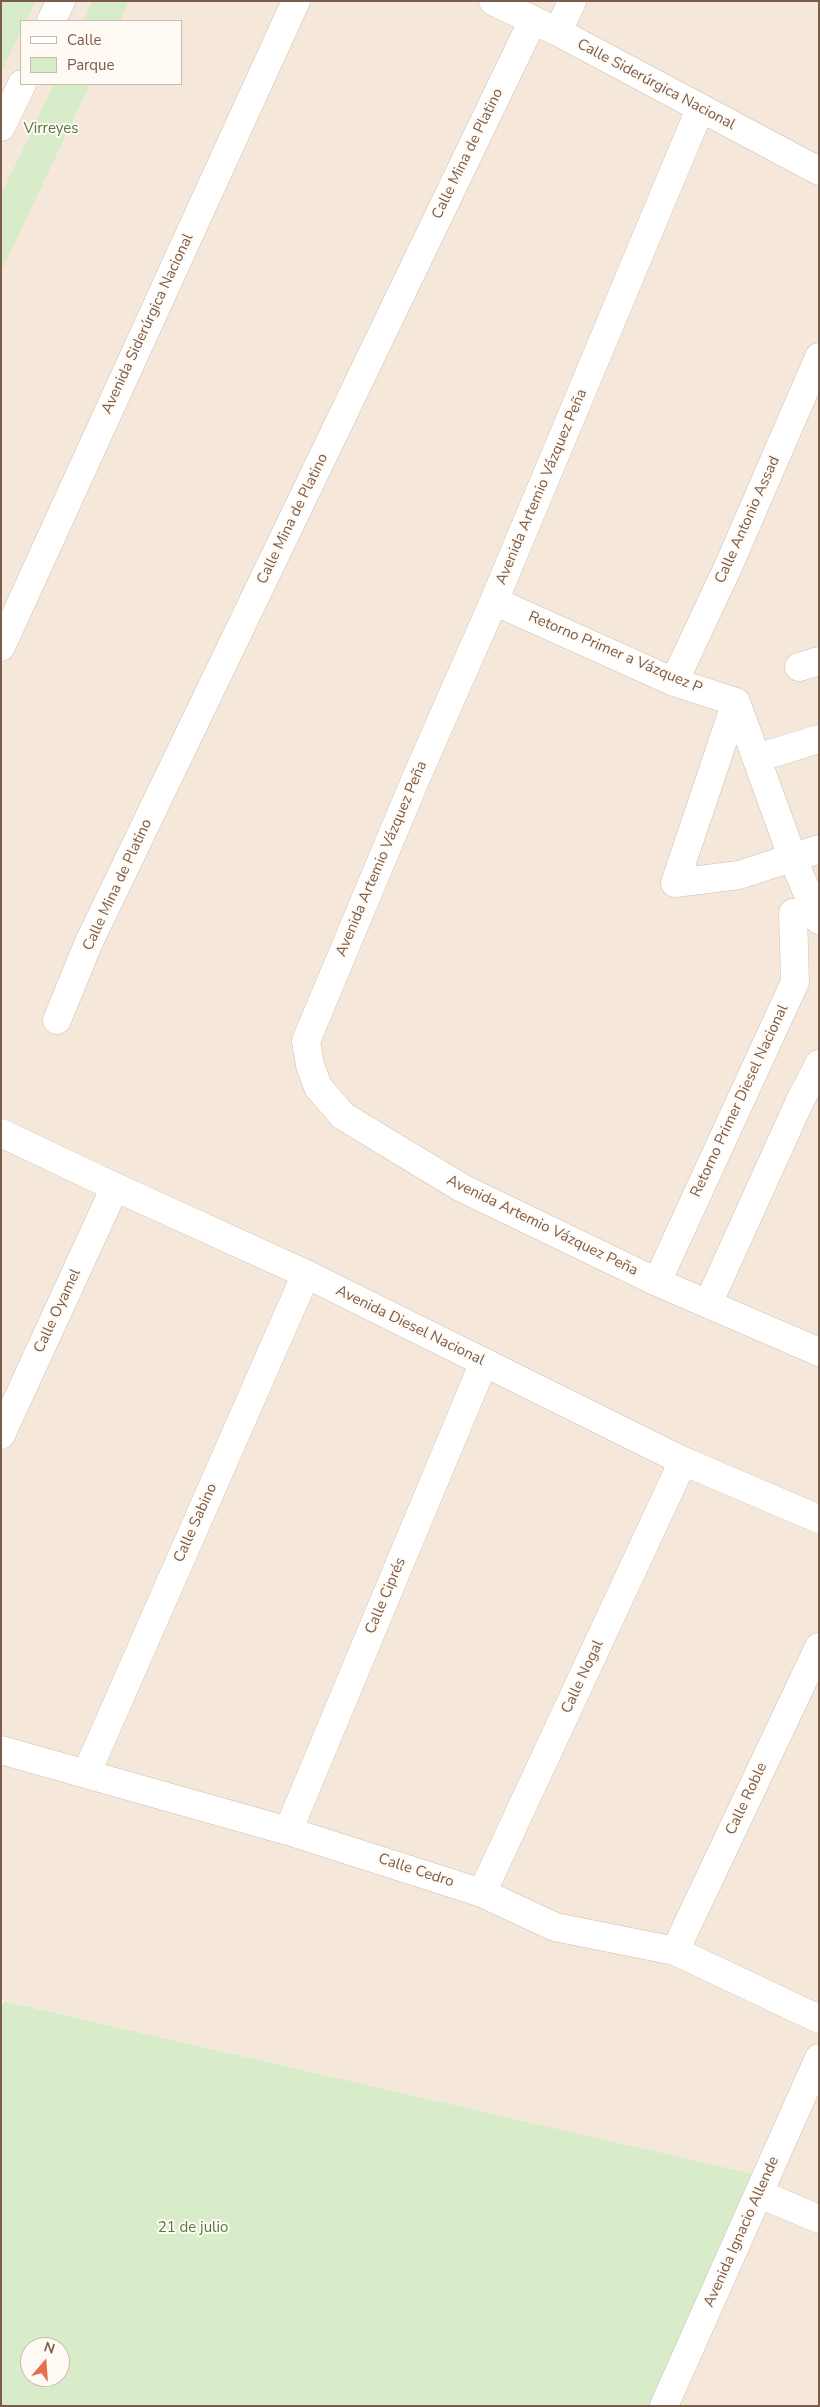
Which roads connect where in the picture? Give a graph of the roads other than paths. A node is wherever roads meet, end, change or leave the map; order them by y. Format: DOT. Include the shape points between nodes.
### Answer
graph roads {
  1 [pos="61,1"];
  2 [pos="296,1"];
  3 [pos="493,1"];
  4 [pos="572,1"];
  5 [pos="52,20"];
  6 [pos="533,20"];
  7 [pos="558,32"];
  8 [pos="22,85"];
  9 [pos="700,109"];
  10 [pos="1,127"];
  11 [pos="819,171"];
  12 [pos="819,356"];
  13 [pos="494,601"];
  14 [pos="1,647"];
  15 [pos="674,682"];
  16 [pos="736,702"];
  17 [pos="819,739"];
  18 [pos="757,758"];
  19 [pos="819,849"];
  20 [pos="793,858"];
  21 [pos="806,916"];
  22 [pos="57,1020"];
  23 [pos="819,1064"];
  24 [pos="809,1107"];
  25 [pos="1,1133"];
  26 [pos="114,1187"];
  27 [pos="306,1274"];
  28 [pos="657,1282"];
  29 [pos="708,1304"];
  30 [pos="819,1352"];
  31 [pos="484,1362"];
  32 [pos="1,1435"];
  33 [pos="683,1461"];
  34 [pos="819,1519"];
  35 [pos="819,1647"];
  36 [pos="1,1750"];
  37 [pos="87,1772"];
  38 [pos="288,1831"];
  39 [pos="482,1893"];
  40 [pos="675,1950"];
  41 [pos="819,2019"];
  42 [pos="819,2058"];
  43 [pos="760,2194"];
  44 [pos="819,2219"];
  45 [pos="664,2406"];
  1 -- 5 [label="street"];
  2 -- 14 [label="street, Avenida Siderúrgica Nacional"];
  3 -- 6 [label="street, Calle Siderúrgica Nacional"];
  4 -- 7 [label="street"];
  6 -- 7 [label="street, Calle Siderúrgica Nacional"];
  6 -- 22 [label="street, Calle Mina de Platino" via="94,933"];
  7 -- 9 [label="street, Calle Siderúrgica Nacional"];
  8 -- 10 [label="street"];
  9 -- 11 [label="street, Calle Siderúrgica Nacional"];
  9 -- 13 [label="street, Avenida Artemio Vázquez Peña"];
  12 -- 15 [label="street, Calle Antonio Assad" via="728,567"];
  13 -- 15 [label="street, Retorno Primer a Vázquez P"];
  13 -- 28 [label="street, Avenida Artemio Vázquez Peña" via="306,1041 310,1065 318,1087 343,1116 462,1188"];
  15 -- 16 [label="street, Retorno Primer a Vázquez P"];
  16 -- 18 [label="street"];
  16 -- 20 [label="street" via="675,883 739,875"];
  17 -- 18 [label="street"];
  18 -- 20 [label="street"];
  19 -- 20 [label="street"];
  20 -- 21 [label="street"];
  21 -- 28 [label="street, Retorno Primer Diesel Nacional" via="795,982"];
  23 -- 24 [label="street"];
  24 -- 29 [label="street"];
  25 -- 26 [label="street, Avenida Diesel Nacional"];
  26 -- 27 [label="street, Avenida Diesel Nacional"];
  26 -- 32 [label="street, Calle Oyamel"];
  27 -- 31 [label="street, Avenida Diesel Nacional"];
  27 -- 37 [label="street, Calle Sabino"];
  28 -- 29 [label="street, Avenida Artemio Vázquez Peña"];
  29 -- 30 [label="street, Avenida Artemio Vázquez Peña"];
  31 -- 33 [label="street, Avenida Diesel Nacional"];
  31 -- 38 [label="street, Calle Ciprés"];
  33 -- 34 [label="street, Avenida Diesel Nacional"];
  33 -- 39 [label="street, Calle Nogal"];
  35 -- 40 [label="street, Calle Roble"];
  36 -- 37 [label="street, Calle Cedro"];
  37 -- 38 [label="street, Calle Cedro"];
  38 -- 39 [label="street, Calle Cedro"];
  39 -- 40 [label="street, Calle Cedro" via="555,1927"];
  40 -- 41 [label="street, Calle Cedro"];
  42 -- 43 [label="street, Avenida Ignacio Allende"];
  43 -- 44 [label="street"];
  43 -- 45 [label="street, Avenida Ignacio Allende"];
}
